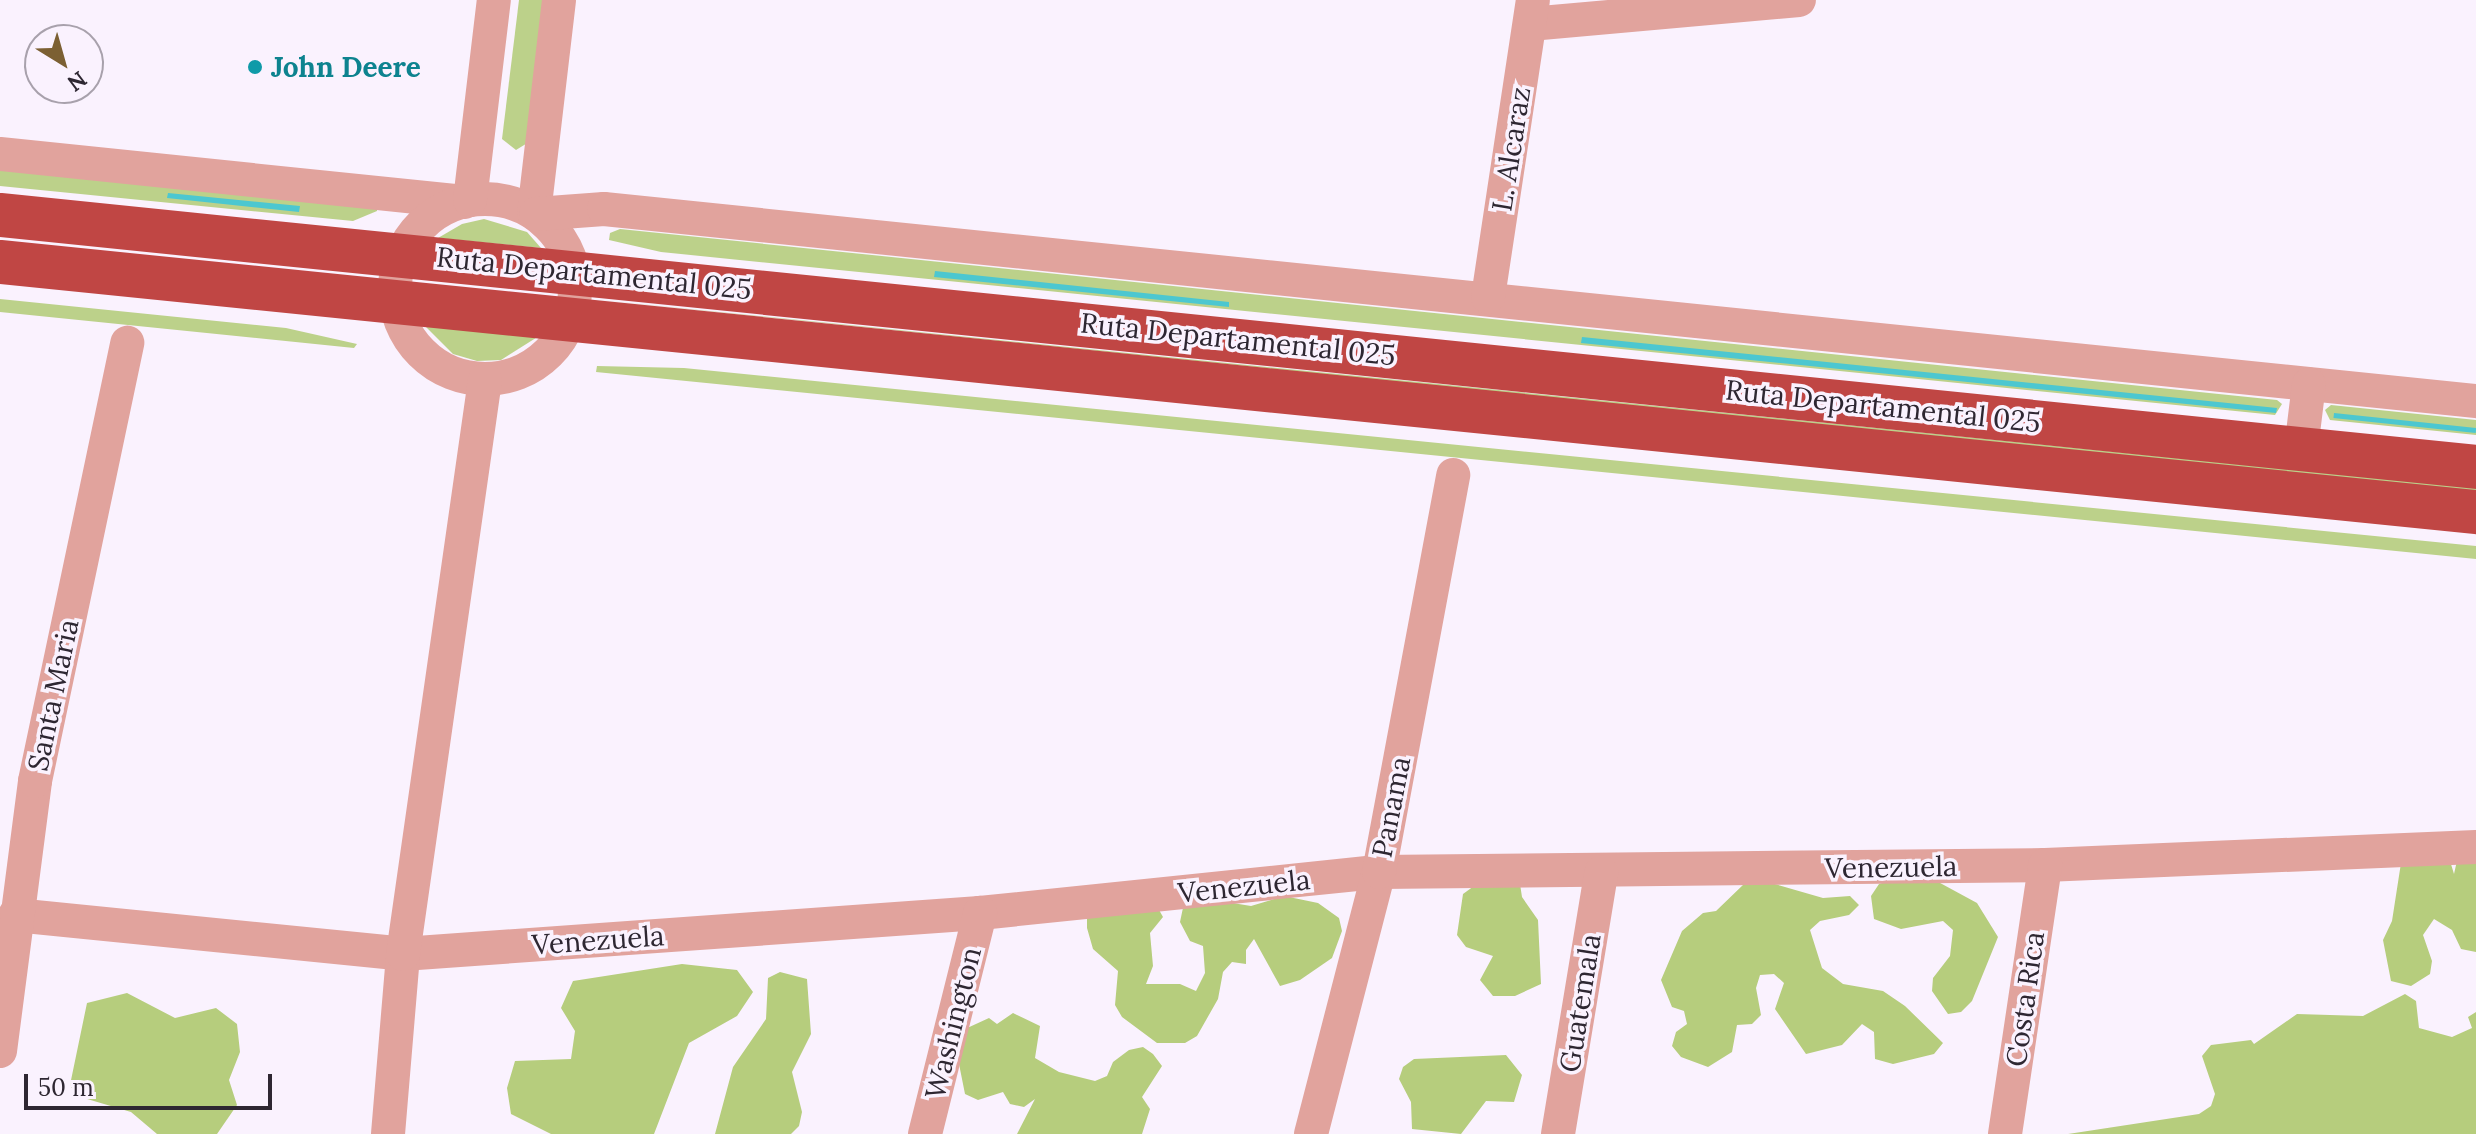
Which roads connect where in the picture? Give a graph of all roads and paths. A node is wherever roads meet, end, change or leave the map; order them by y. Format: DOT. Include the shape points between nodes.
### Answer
graph roads {
  1 [pos="494,0"];
  2 [pos="559,0"];
  3 [pos="1799,0"];
  4 [pos="1532,12"];
  5 [pos="0,154"];
  6 [pos="467,201"];
  7 [pos="535,214"];
  8 [pos="0,215"];
  9 [pos="401,254"];
  10 [pos="0,262"];
  11 [pos="573,270"];
  12 [pos="1488,297"];
  13 [pos="394,301"];
  14 [pos="570,319"];
  15 [pos="127,343"];
  16 [pos="485,380"];
  17 [pos="2309,384"];
  18 [pos="2476,401"];
  19 [pos="2301,449"];
  20 [pos="2476,467"];
  21 [pos="1453,475"];
  22 [pos="2476,512"];
  23 [pos="2476,847"];
  24 [pos="2045,865"];
  25 [pos="1379,872"];
  26 [pos="1601,873"];
  27 [pos="980,913"];
  28 [pos="15,915"];
  29 [pos="403,954"];
  30 [pos="0,1051"];
  31 [pos="388,1134"];
  32 [pos="925,1134"];
  33 [pos="1311,1134"];
  34 [pos="1558,1134"];
  35 [pos="2005,1134"];
  1 -- 6 [label="street"];
  2 -- 7 [label="street"];
  3 -- 4 [label="street"];
  4 -- 12 [label="street, L. Alcaraz"];
  5 -- 6 [label="street"];
  6 -- 7 [label="street" via="493,199"];
  6 -- 9 [label="street" via="442,209 419,226"];
  7 -- 11 [label="street" via="554,230"];
  7 -- 12 [label="street" via="604,209"];
  8 -- 9 [label="highway, Ruta Departamental 025"];
  9 -- 11 [label="highway, Ruta Departamental 025"];
  9 -- 13 [label="street"];
  10 -- 13 [label="highway, Ruta Departamental 025"];
  11 -- 14 [label="street"];
  11 -- 19 [label="highway, Ruta Departamental 025"];
  12 -- 17 [label="street"];
  13 -- 14 [label="highway, Ruta Departamental 025"];
  13 -- 16 [label="street" via="401,325 430,362 451,374"];
  14 -- 16 [label="street" via="539,361 516,374"];
  14 -- 22 [label="highway, Ruta Departamental 025"];
  15 -- 28 [label="street, Santa Maria" via="35,781"];
  16 -- 29 [label="street"];
  17 -- 18 [label="street"];
  17 -- 19 [label="street"];
  19 -- 20 [label="highway, Ruta Departamental 025"];
  21 -- 25 [label="street, Panama"];
  23 -- 24 [label="street, Venezuela"];
  24 -- 26 [label="street, Venezuela"];
  24 -- 35 [label="street, Costa Rica"];
  25 -- 26 [label="street, Venezuela"];
  25 -- 27 [label="street, Venezuela"];
  25 -- 33 [label="street, Panama"];
  26 -- 34 [label="street, Guatemala"];
  27 -- 29 [label="street, Venezuela"];
  27 -- 32 [label="street, Washington"];
  28 -- 29 [label="street, Venezuela"];
  28 -- 30 [label="street, Santa Maria"];
  29 -- 31 [label="street"];
}
